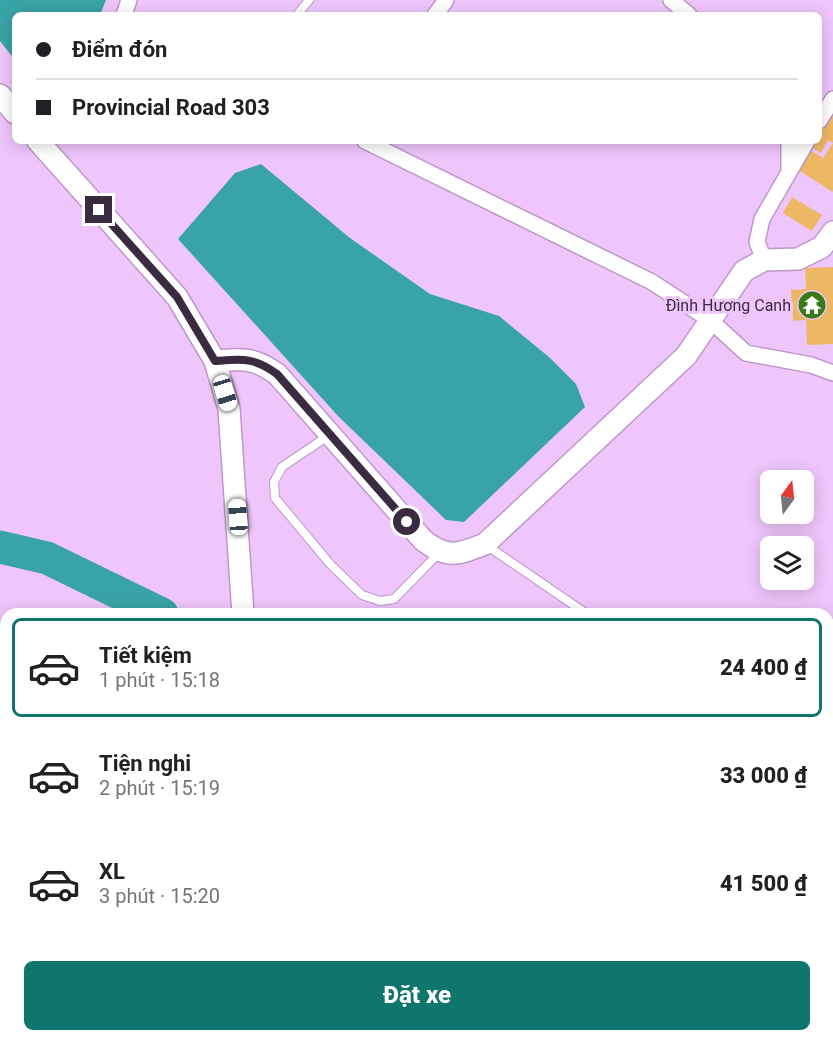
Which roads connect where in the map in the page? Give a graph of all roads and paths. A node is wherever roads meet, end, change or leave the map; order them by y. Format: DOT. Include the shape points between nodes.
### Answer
graph roads {
  1 [pos="309,0"];
  2 [pos="671,0"];
  3 [pos="299,12"];
  4 [pos="685,12"];
  5 [pos="0,95"];
  6 [pos="833,99"];
  7 [pos="12,109"];
  8 [pos="822,117"];
  9 [pos="41,144"];
  10 [pos="371,144"];
  11 [pos="789,144"];
  12 [pos="805,144"];
  13 [pos="789,172"];
  14 [pos="833,232"];
  15 [pos="764,260"];
  16 [pos="710,320"];
  17 [pos="215,361"];
  18 [pos="833,373"];
  19 [pos="330,435"];
  20 [pos="485,544"];
  21 [pos="439,552"];
  22 [pos="243,608"];
  23 [pos="578,608"];
  1 -- 3 [label="lane"];
  2 -- 4 [label="street"];
  5 -- 7 [label="street"];
  6 -- 8 [label="street"];
  9 -- 17 [label="street" via="177,297"];
  10 -- 16 [label="street" via="652,282"];
  11 -- 13 [label="street"];
  12 -- 13 [label="street"];
  13 -- 15 [label="street" via="762,219 757,242"];
  14 -- 15 [label="street" via="822,246 798,259"];
  15 -- 16 [label="street" via="744,271"];
  16 -- 18 [label="street" via="746,353"];
  16 -- 20 [label="street" via="686,356"];
  17 -- 19 [label="street" via="261,362 277,374"];
  17 -- 22 [label="street" via="230,409"];
  19 -- 21 [label="street" via="423,540"];
  19 -- 21 [label="lane" via="282,467 274,482 275,498 331,565 362,595 380,601 394,599"];
  20 -- 21 [label="street" via="460,554"];
  20 -- 23 [label="lane"];
}
